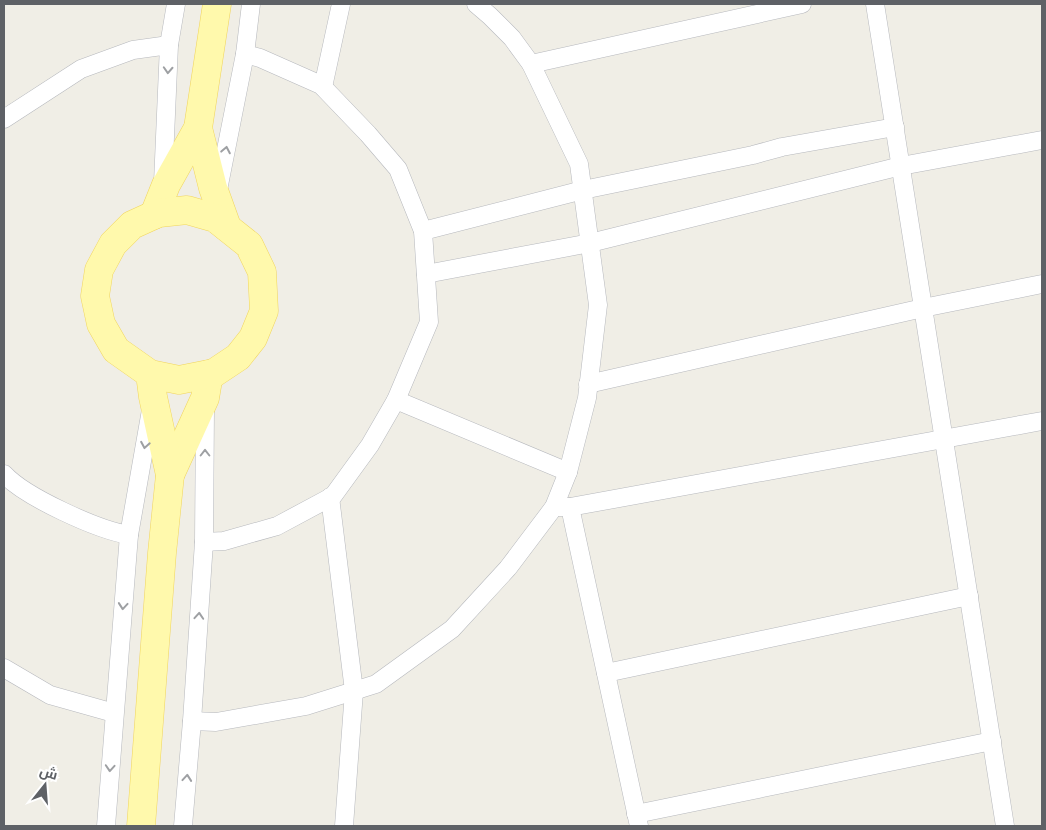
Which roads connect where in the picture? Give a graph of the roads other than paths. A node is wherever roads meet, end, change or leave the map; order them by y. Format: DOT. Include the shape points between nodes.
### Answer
graph roads {
  1 [pos="176,4"];
  2 [pos="217,4"];
  3 [pos="251,4"];
  4 [pos="341,4"];
  5 [pos="476,4"];
  6 [pos="802,4"];
  7 [pos="875,4"];
  8 [pos="169,45"];
  9 [pos="245,54"];
  10 [pos="531,64"];
  11 [pos="323,87"];
  12 [pos="4,119"];
  13 [pos="895,127"];
  14 [pos="198,128"];
  15 [pos="1042,140"];
  16 [pos="901,166"];
  17 [pos="582,190"];
  18 [pos="216,198"];
  19 [pos="158,205"];
  20 [pos="227,227"];
  21 [pos="423,231"];
  22 [pos="590,243"];
  23 [pos="426,274"];
  24 [pos="1042,284"];
  25 [pos="923,308"];
  26 [pos="588,384"];
  27 [pos="151,385"];
  28 [pos="207,386"];
  29 [pos="396,400"];
  30 [pos="1042,421"];
  31 [pos="944,439"];
  32 [pos="568,472"];
  33 [pos="4,474"];
  34 [pos="170,475"];
  35 [pos="330,498"];
  36 [pos="562,507"];
  37 [pos="129,535"];
  38 [pos="204,542"];
  39 [pos="969,596"];
  40 [pos="4,668"];
  41 [pos="606,672"];
  42 [pos="354,691"];
  43 [pos="114,713"];
  44 [pos="192,721"];
  45 [pos="992,741"];
  46 [pos="638,820"];
  47 [pos="106,826"];
  48 [pos="141,826"];
  49 [pos="182,826"];
  50 [pos="344,826"];
  51 [pos="1005,826"];
  1 -- 8 [label="street"];
  2 -- 14 [label="main road"];
  3 -- 9 [label="street"];
  4 -- 11 [label="street"];
  5 -- 10 [label="street" via="512,38"];
  6 -- 10 [label="street"];
  7 -- 13 [label="street"];
  8 -- 12 [label="street" via="133,50 81,69"];
  8 -- 19 [label="street, one-way"];
  9 -- 11 [label="street"];
  18 -- 9 [label="street, one-way"];
  10 -- 17 [label="street" via="579,164"];
  11 -- 21 [label="street" via="398,169"];
  13 -- 16 [label="street"];
  13 -- 17 [label="street" via="782,147"];
  14 -- 18 [label="main road"];
  14 -- 19 [label="main road"];
  15 -- 16 [label="street"];
  16 -- 22 [label="street"];
  16 -- 25 [label="street"];
  17 -- 21 [label="street"];
  17 -- 22 [label="street"];
  18 -- 20 [label="main road"];
  19 -- 20 [label="main road" via="159,213 187,210 215,218"];
  19 -- 27 [label="main road" via="112,244 99,270 95,296 101,324 116,350"];
  20 -- 28 [label="main road" via="249,245 262,272 264,311 253,338 238,357 214,373"];
  21 -- 23 [label="street"];
  22 -- 23 [label="street"];
  22 -- 26 [label="street" via="598,305"];
  23 -- 29 [label="street" via="429,322"];
  24 -- 25 [label="street"];
  25 -- 26 [label="street"];
  25 -- 31 [label="street"];
  26 -- 32 [label="street"];
  27 -- 28 [label="main road" via="179,380"];
  27 -- 34 [label="main road"];
  27 -- 37 [label="street, one-way"];
  28 -- 34 [label="main road"];
  38 -- 28 [label="street, one-way"];
  29 -- 32 [label="street"];
  29 -- 35 [label="street" via="370,445"];
  30 -- 31 [label="street"];
  31 -- 36 [label="street"];
  31 -- 39 [label="street"];
  32 -- 36 [label="street"];
  33 -- 37 [label="street" via="12,484 64,512"];
  34 -- 48 [label="main road"];
  35 -- 38 [label="street" via="277,526 224,541"];
  35 -- 42 [label="street"];
  36 -- 41 [label="street"];
  36 -- 42 [label="street" via="452,629 376,684"];
  37 -- 43 [label="street, one-way"];
  44 -- 38 [label="street, one-way"];
  39 -- 41 [label="street"];
  39 -- 45 [label="street"];
  40 -- 43 [label="street" via="50,695"];
  41 -- 46 [label="street"];
  42 -- 44 [label="street" via="306,706 216,722"];
  42 -- 50 [label="street"];
  43 -- 47 [label="street, one-way"];
  49 -- 44 [label="street, one-way"];
  45 -- 46 [label="street"];
  45 -- 51 [label="street"];
}
